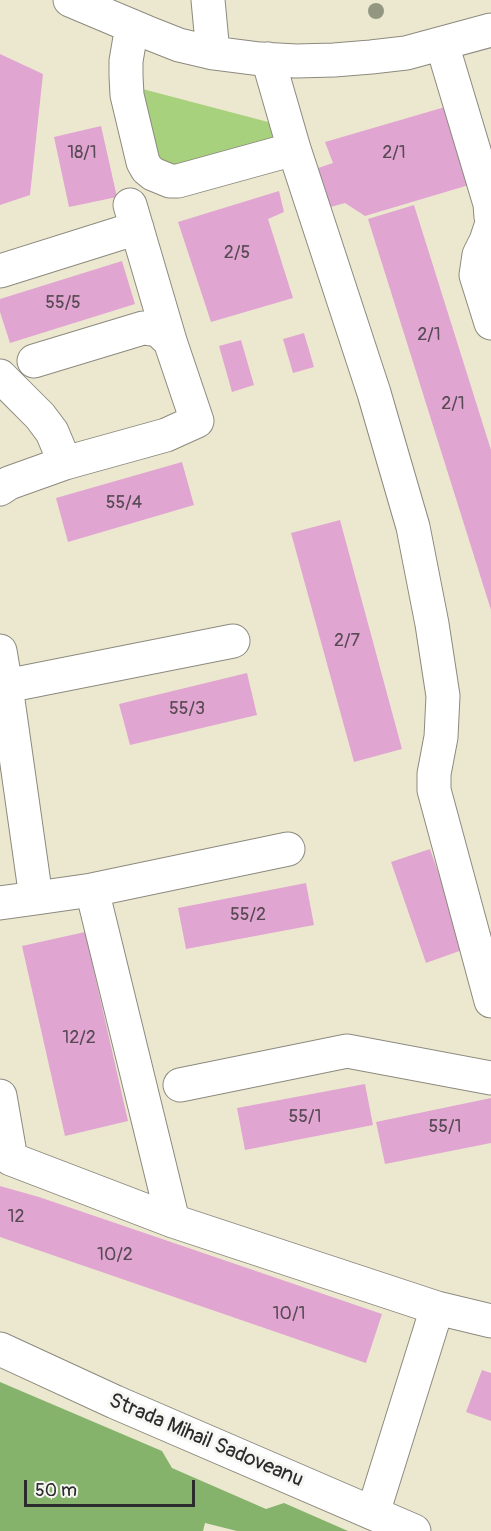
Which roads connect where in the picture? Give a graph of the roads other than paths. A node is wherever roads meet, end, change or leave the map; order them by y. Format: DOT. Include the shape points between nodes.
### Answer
graph roads {
  1 [pos="70,0"];
  2 [pos="208,0"];
  3 [pos="132,27"];
  4 [pos="491,30"];
  5 [pos="442,44"];
  6 [pos="213,53"];
  7 [pos="268,59"];
  8 [pos="294,149"];
  9 [pos="491,217"];
  10 [pos="491,226"];
  11 [pos="0,270"];
  12 [pos="491,323"];
  13 [pos="170,340"];
  14 [pos="34,361"];
  15 [pos="0,376"];
  16 [pos="65,463"];
  17 [pos="0,489"];
  18 [pos="232,641"];
  19 [pos="0,651"];
  20 [pos="6,686"];
  21 [pos="288,849"];
  22 [pos="92,890"];
  23 [pos="36,898"];
  24 [pos="0,903"];
  25 [pos="491,1001"];
  26 [pos="491,1077"];
  27 [pos="180,1085"];
  28 [pos="0,1096"];
  29 [pos="173,1221"];
  30 [pos="437,1308"];
  31 [pos="491,1321"];
  32 [pos="0,1349"];
  33 [pos="373,1513"];
  34 [pos="414,1531"];
  1 -- 3 [label="main road"];
  2 -- 6 [label="main road"];
  3 -- 6 [label="main road" via="178,45"];
  3 -- 8 [label="main road" via="126,62 127,95 143,162 153,174 178,181"];
  4 -- 5 [label="main road"];
  5 -- 7 [label="main road" via="352,59"];
  5 -- 9 [label="main road"];
  6 -- 7 [label="main road"];
  7 -- 8 [label="main road"];
  8 -- 25 [label="main road" via="374,393 413,527 443,696 434,790"];
  10 -- 12 [label="main road" via="476,275"];
  11 -- 13 [label="main road" via="134,216"];
  13 -- 14 [label="main road" via="158,330 143,328"];
  13 -- 16 [label="main road" via="197,421 166,435"];
  15 -- 16 [label="main road" via="52,432"];
  16 -- 17 [label="main road"];
  18 -- 20 [label="main road"];
  19 -- 20 [label="main road"];
  20 -- 23 [label="main road"];
  21 -- 22 [label="main road"];
  22 -- 23 [label="main road"];
  22 -- 29 [label="main road"];
  23 -- 24 [label="main road"];
  26 -- 27 [label="main road" via="347,1051"];
  28 -- 29 [label="main road" via="11,1159"];
  29 -- 30 [label="main road"];
  30 -- 31 [label="main road"];
  30 -- 33 [label="main road"];
  32 -- 33 [label="main road, Strada Mihail Sadoveanu"];
  33 -- 34 [label="main road, Strada Mihail Sadoveanu"];
}
